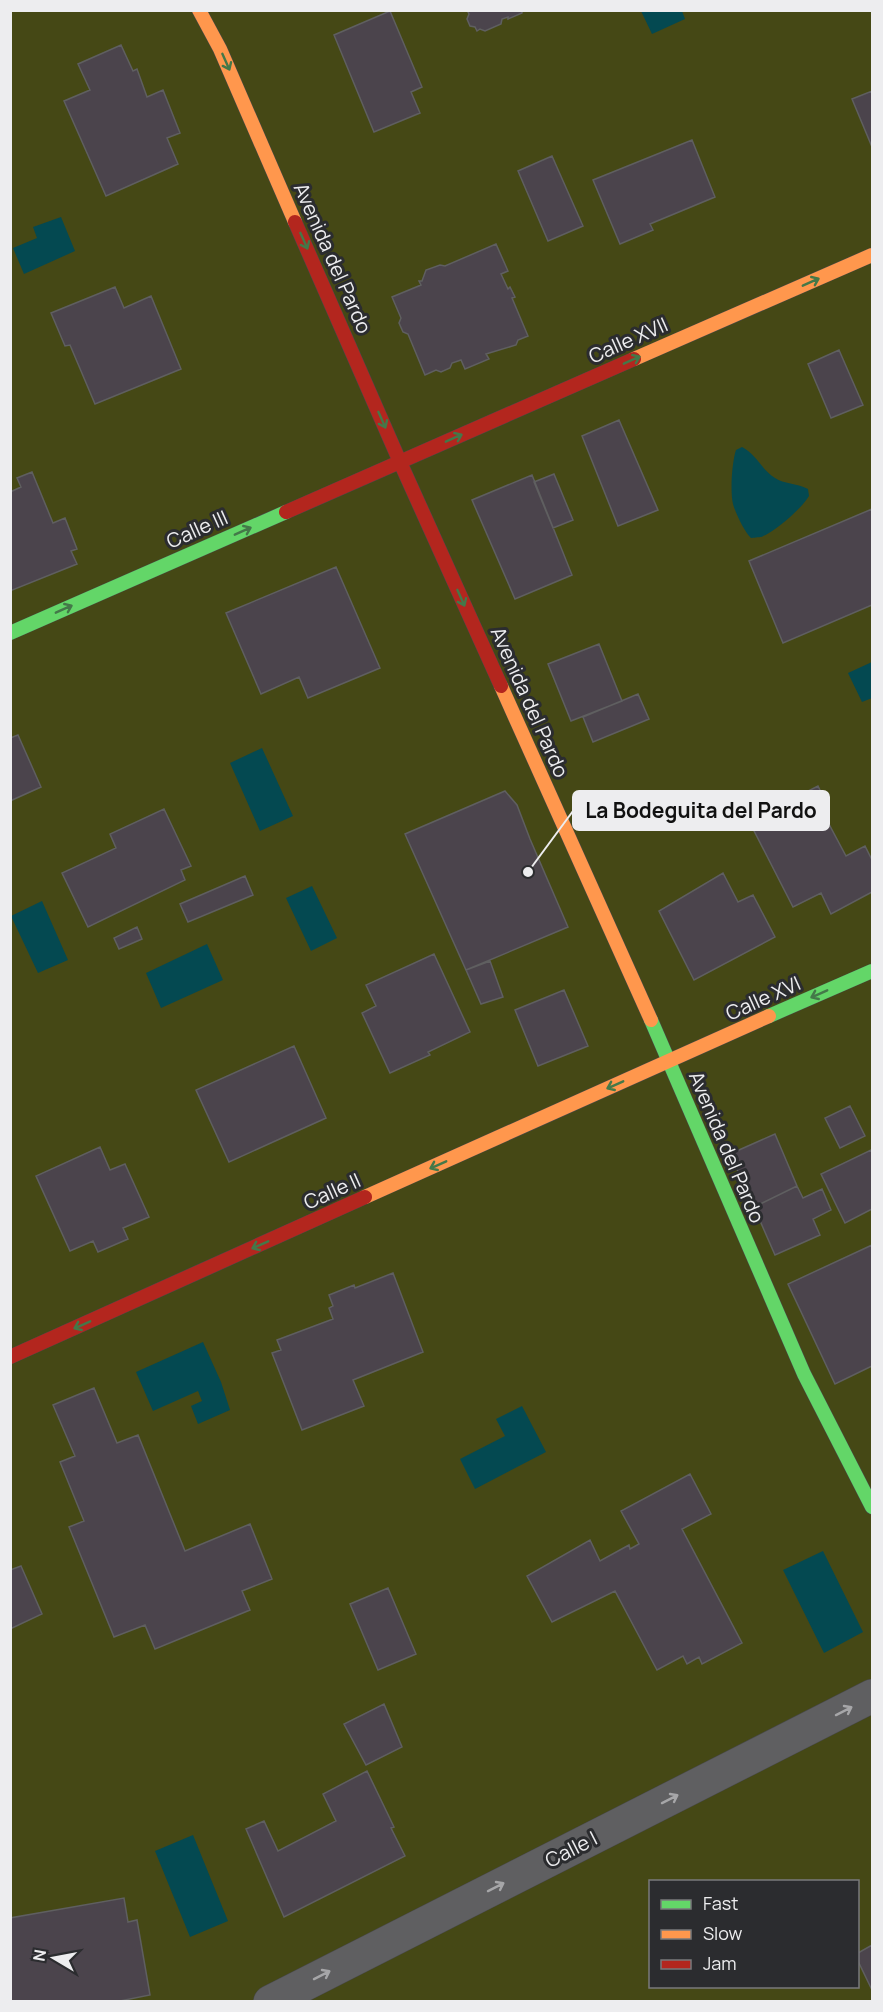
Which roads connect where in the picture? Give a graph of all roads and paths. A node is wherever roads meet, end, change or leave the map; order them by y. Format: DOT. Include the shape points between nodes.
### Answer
graph roads {
  1 [pos="199,10"];
  2 [pos="873,255"];
  3 [pos="400,462"];
  4 [pos="10,633"];
  5 [pos="873,971"];
  6 [pos="669,1060"];
  7 [pos="10,1357"];
  8 [pos="873,1507"];
  9 [pos="873,1696"];
  10 [pos="270,2001"];
  1 -- 3 [label="street, Avenida del Pardo, one-way" via="220,49"];
  3 -- 2 [label="street, Calle XVII, one-way"];
  4 -- 3 [label="street, Calle III, one-way"];
  3 -- 6 [label="street, Avenida del Pardo, one-way"];
  5 -- 6 [label="street, Calle XVI, one-way"];
  6 -- 7 [label="street, Calle II, one-way"];
  6 -- 8 [label="street, Avenida del Pardo" via="804,1374"];
  10 -- 9 [label="street, Calle I, one-way"];
}
